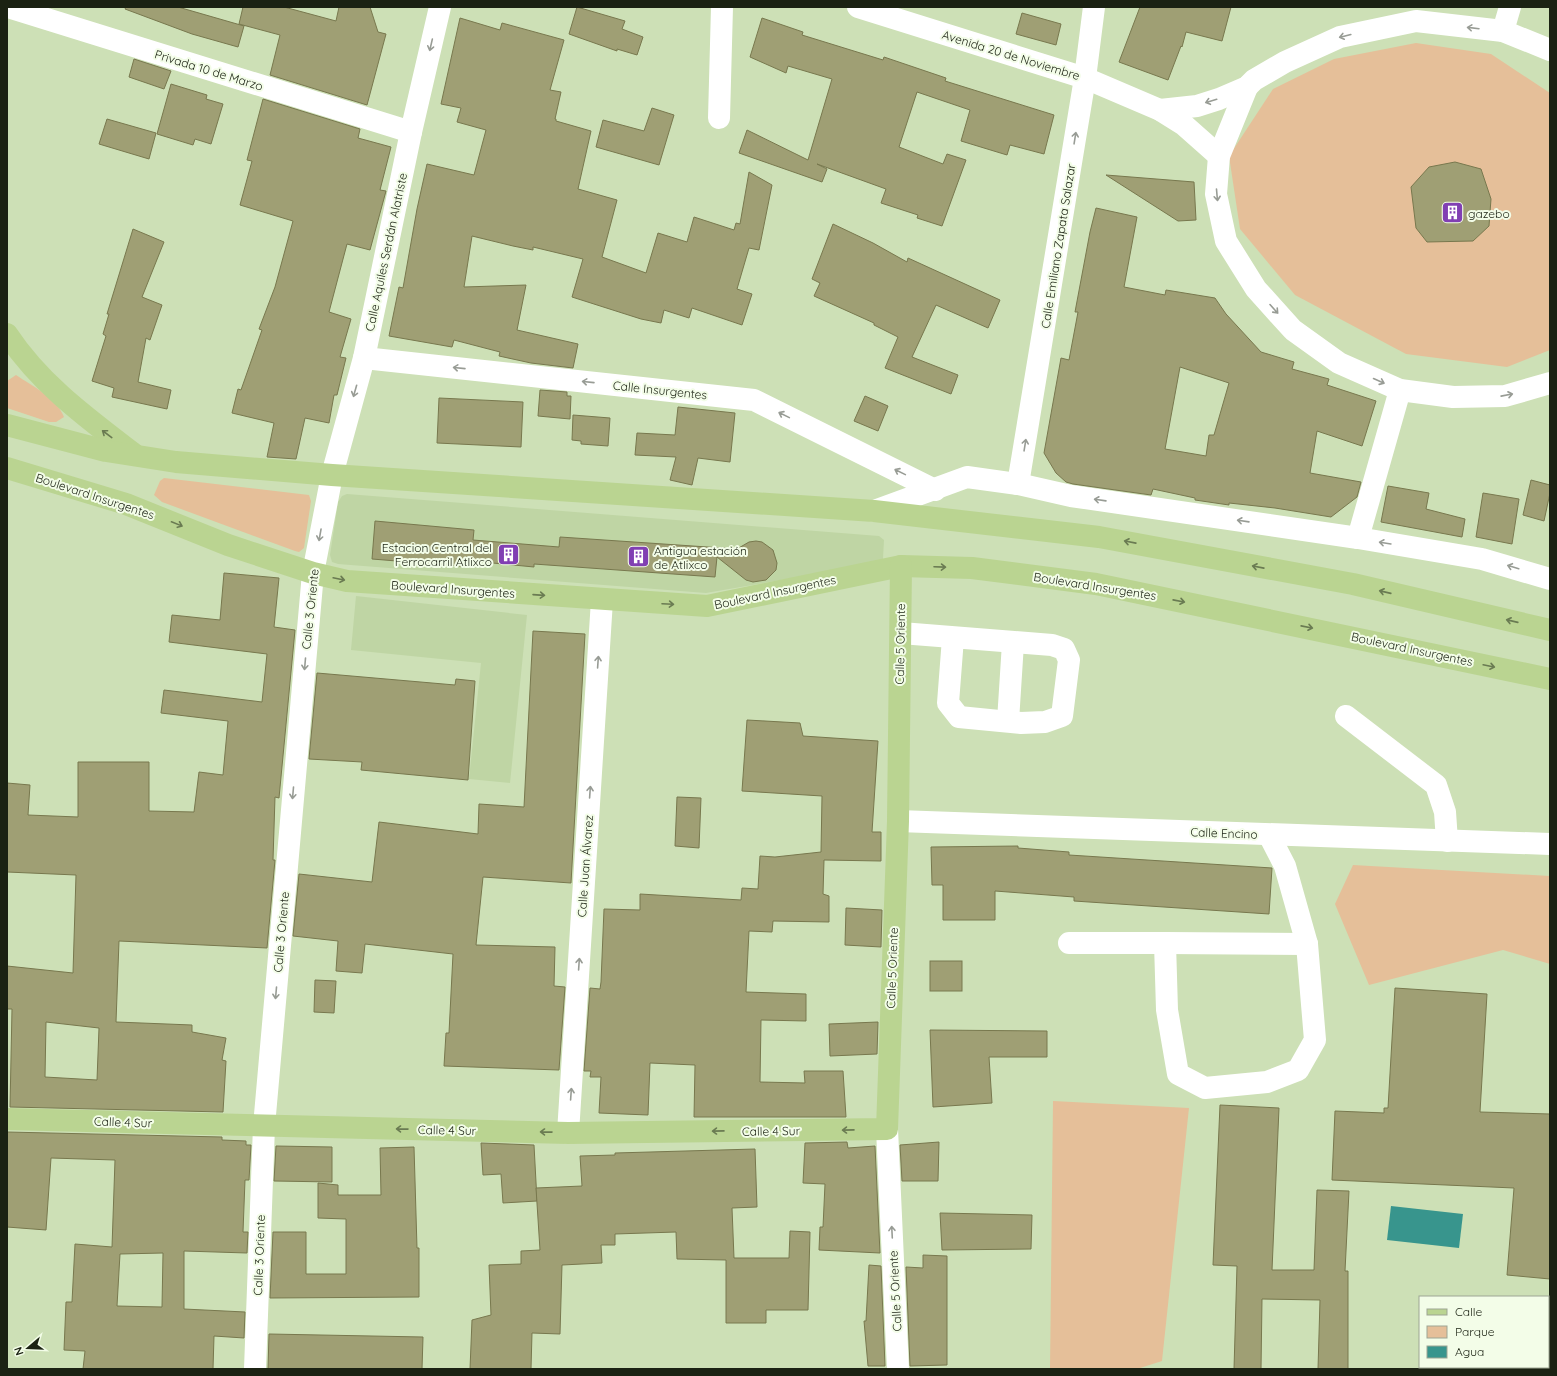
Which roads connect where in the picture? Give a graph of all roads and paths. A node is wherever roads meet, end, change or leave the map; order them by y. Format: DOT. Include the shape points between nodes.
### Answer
graph roads {
  1 [pos="8,7"];
  2 [pos="440,7"];
  3 [pos="722,7"];
  4 [pos="858,7"];
  5 [pos="1094,7"];
  6 [pos="1510,7"];
  7 [pos="1503,31"];
  8 [pos="1550,50"];
  9 [pos="1085,78"];
  10 [pos="1247,87"];
  11 [pos="1160,110"];
  12 [pos="719,118"];
  13 [pos="411,132"];
  14 [pos="1219,156"];
  15 [pos="7,334"];
  16 [pos="364,358"];
  17 [pos="1550,383"];
  18 [pos="1400,390"];
  19 [pos="7,424"];
  20 [pos="138,457"];
  21 [pos="7,468"];
  22 [pos="332,475"];
  23 [pos="1018,484"];
  24 [pos="935,490"];
  25 [pos="327,497"];
  26 [pos="874,511"];
  27 [pos="1358,538"];
  28 [pos="901,566"];
  29 [pos="313,573"];
  30 [pos="1550,578"];
  31 [pos="602,600"];
  32 [pos="1550,630"];
  33 [pos="901,633"];
  34 [pos="953,638"];
  35 [pos="1013,642"];
  36 [pos="1550,679"];
  37 [pos="1346,716"];
  38 [pos="1008,721"];
  39 [pos="898,821"];
  40 [pos="1269,834"];
  41 [pos="1447,841"];
  42 [pos="1550,844"];
  43 [pos="1165,942"];
  44 [pos="1069,943"];
  45 [pos="1308,944"];
  46 [pos="7,1119"];
  47 [pos="264,1126"];
  48 [pos="887,1129"];
  49 [pos="568,1132"];
  50 [pos="255,1369"];
  51 [pos="898,1369"];
  1 -- 13 [label="street, Privada 10 de Marzo"];
  2 -- 13 [label="street, Calle Aquiles Serdán Alatriste, one-way"];
  3 -- 12 [label="street"];
  4 -- 9 [label="street, Avenida 20 de Noviembre"];
  5 -- 9 [label="street, Calle Emiliano Zapata Salazar"];
  6 -- 7 [label="street"];
  7 -- 8 [label="street, Avenida 20 de Noviembre"];
  7 -- 10 [label="street, Avenida 20 de Noviembre, one-way" via="1416,21 1340,37 1285,62 1254,80"];
  9 -- 11 [label="street, Avenida 20 de Noviembre"];
  23 -- 9 [label="street, Calle Emiliano Zapata Salazar, one-way"];
  10 -- 11 [label="street, Avenida 20 de Noviembre, one-way" via="1197,106"];
  10 -- 14 [label="street"];
  11 -- 14 [label="street, Avenida 20 de Noviembre" via="1184,125"];
  13 -- 16 [label="street, Calle Aquiles Serdán Alatriste"];
  14 -- 18 [label="street, one-way" via="1216,194 1226,241 1256,289 1293,330 1339,363"];
  20 -- 15 [label="main road, one-way" via="81,414 45,382"];
  16 -- 22 [label="street, Calle Aquiles Serdán Alatriste, one-way"];
  24 -- 16 [label="street, Calle Insurgentes, one-way" via="754,400"];
  18 -- 17 [label="street, one-way" via="1453,397 1505,396"];
  18 -- 27 [label="street"];
  19 -- 20 [label="main road" via="77,444"];
  20 -- 22 [label="main road"];
  21 -- 29 [label="main road, Boulevard Insurgentes, one-way" via="126,504 228,545"];
  22 -- 25 [label="street, Calle Aquiles Serdán Alatriste"];
  22 -- 26 [label="main road"];
  23 -- 24 [label="street" via="967,477"];
  27 -- 23 [label="street, one-way" via="1071,496"];
  24 -- 26 [label="street"];
  25 -- 29 [label="street, Calle 3 Oriente, one-way"];
  32 -- 26 [label="main road, one-way" via="1353,584 1099,537"];
  30 -- 27 [label="street, one-way" via="1482,558"];
  31 -- 28 [label="main road, Boulevard Insurgentes, one-way" via="708,606"];
  28 -- 33 [label="main road, Calle 5 Oriente"];
  28 -- 36 [label="main road, Boulevard Insurgentes, one-way" via="972,568 1096,584"];
  29 -- 31 [label="main road, Boulevard Insurgentes, one-way" via="347,581"];
  29 -- 47 [label="street, Calle 3 Oriente, one-way"];
  49 -- 31 [label="street, Calle Juan Álvarez, one-way"];
  33 -- 34 [label="street"];
  33 -- 39 [label="main road, Calle 5 Oriente"];
  34 -- 35 [label="street"];
  34 -- 38 [label="street" via="948,703 959,717"];
  35 -- 38 [label="street"];
  35 -- 38 [label="street" via="1052,645 1064,649 1069,660 1062,716 1045,722"];
  37 -- 41 [label="street" via="1436,786 1445,812"];
  39 -- 40 [label="street, Calle Encino"];
  39 -- 48 [label="main road, Calle 5 Oriente"];
  40 -- 41 [label="street, Calle Encino"];
  40 -- 45 [label="street" via="1285,866"];
  41 -- 42 [label="street, Calle Encino"];
  43 -- 44 [label="street"];
  43 -- 45 [label="street"];
  43 -- 45 [label="street" via="1167,1010 1178,1074 1205,1088 1268,1082 1298,1070 1315,1040"];
  46 -- 47 [label="main road, Calle 4 Sur"];
  49 -- 47 [label="main road, Calle 4 Sur, one-way"];
  47 -- 50 [label="street, Calle 3 Oriente"];
  48 -- 49 [label="main road, Calle 4 Sur, one-way"];
  51 -- 48 [label="street, Calle 5 Oriente, one-way"];
}
